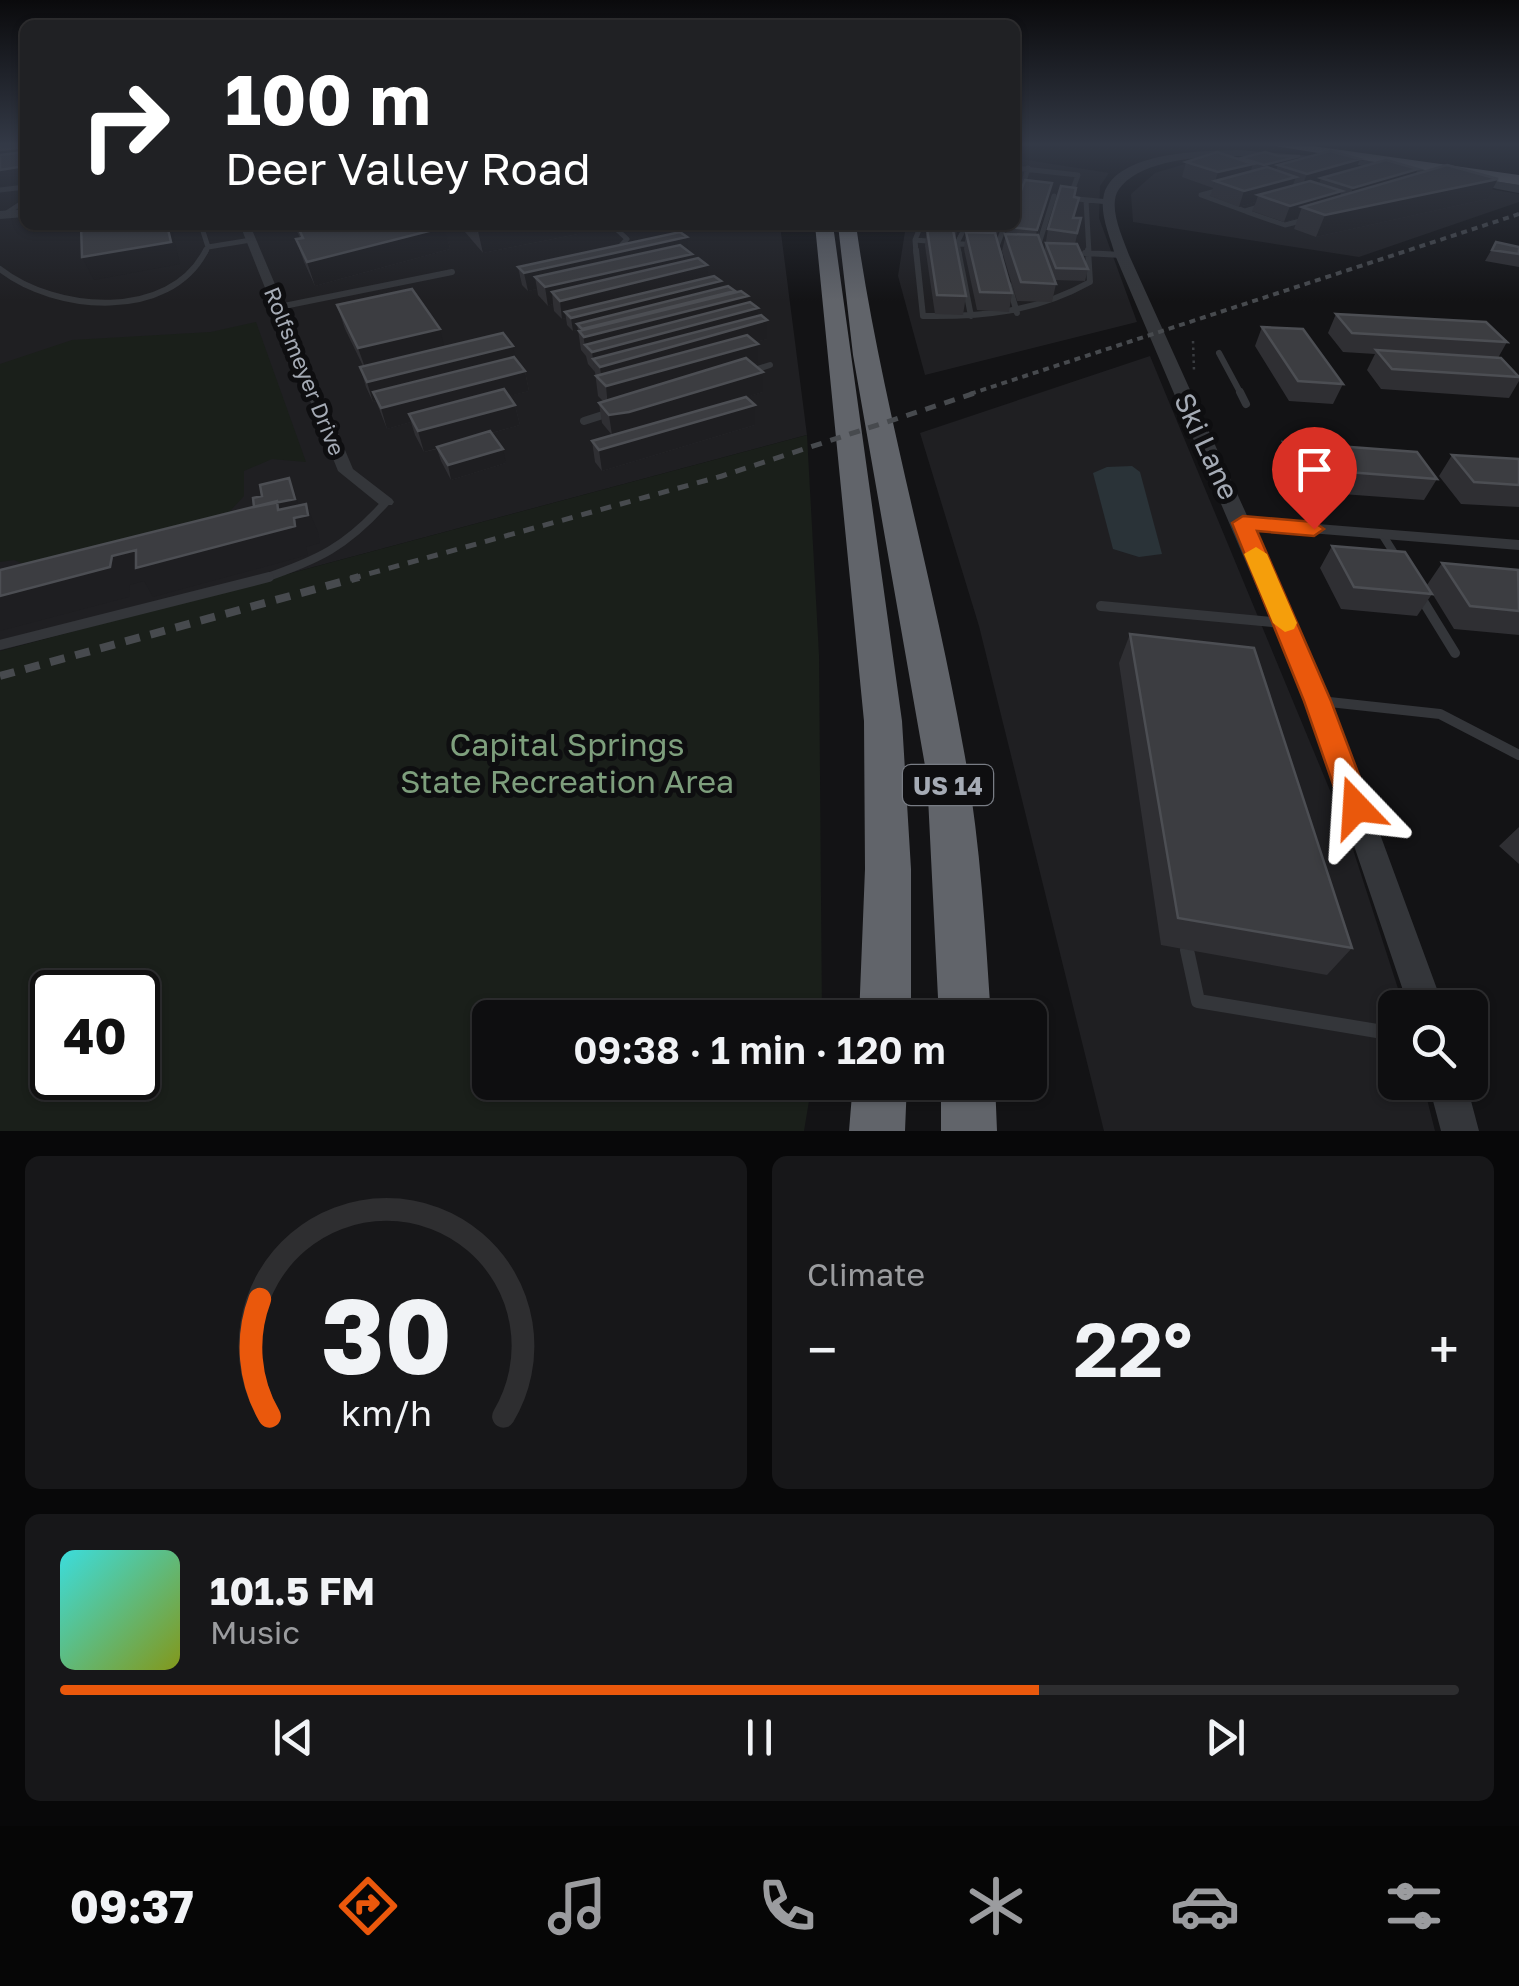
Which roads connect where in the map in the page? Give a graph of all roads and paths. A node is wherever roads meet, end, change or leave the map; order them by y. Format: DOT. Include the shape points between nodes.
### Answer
graph roads {
  1 [pos="1054,196"];
  2 [pos="1111,196"];
  3 [pos="1203,196"];
  4 [pos="1070,198"];
  5 [pos="1086,200"];
  6 [pos="1108,202"];
  7 [pos="1275,202"];
  8 [pos="1245,211"];
  9 [pos="1317,216"];
  10 [pos="202,230"];
  11 [pos="247,230"];
  12 [pos="617,230"];
  13 [pos="817,230"];
  14 [pos="824,230"];
  15 [pos="848,230"];
  16 [pos="870,230"];
  17 [pos="919,230"];
  18 [pos="964,230"];
  19 [pos="1003,230"];
  20 [pos="251,240"];
  21 [pos="914,240"];
  22 [pos="957,243"];
  23 [pos="997,246"];
  24 [pos="208,247"];
  25 [pos="1017,248"];
  26 [pos="1037,250"];
  27 [pos="1054,251"];
  28 [pos="1070,252"];
  29 [pos="599,254"];
  30 [pos="1087,254"];
  31 [pos="1122,256"];
  32 [pos="1002,263"];
  33 [pos="1044,267"];
  34 [pos="0,270"];
  35 [pos="828,270"];
  36 [pos="452,272"];
  37 [pos="1007,280"];
  38 [pos="1050,285"];
  39 [pos="1057,302"];
  40 [pos="279,307"];
  41 [pos="1017,313"];
  42 [pos="971,316"];
  43 [pos="1220,353"];
  44 [pos="770,365"];
  45 [pos="732,376"];
  46 [pos="871,376"];
  47 [pos="1246,404"];
  48 [pos="621,410"];
  49 [pos="584,421"];
  50 [pos="386,502"];
  51 [pos="1243,523"];
  52 [pos="1382,534"];
  53 [pos="1519,545"];
  54 [pos="1404,569"];
  55 [pos="1414,586"];
  56 [pos="1100,606"];
  57 [pos="1285,623"];
  58 [pos="0,645"];
  59 [pos="1455,653"];
  60 [pos="1318,701"];
  61 [pos="1519,756"];
  62 [pos="1187,950"];
  63 [pos="1421,990"];
  64 [pos="884,1000"];
  65 [pos="964,1000"];
  66 [pos="1378,1031"];
  67 [pos="879,1100"];
  68 [pos="968,1100"];
  69 [pos="1452,1100"];
  70 [pos="877,1131"];
  71 [pos="969,1131"];
  72 [pos="1460,1131"];
  1 -- 4 [label="lane"];
  1 -- 26 [label="lane"];
  2 -- 6 [label="street"];
  3 -- 8 [label="lane"];
  4 -- 5 [label="lane"];
  5 -- 6 [label="lane"];
  5 -- 30 [label="lane"];
  6 -- 31 [label="street, Ski Lane"];
  7 -- 8 [label="lane"];
  8 -- 9 [label="lane" via="1286,226"];
  10 -- 24 [label="lane"];
  11 -- 20 [label="street, Rolfsmeyer Drive"];
  12 -- 29 [label="lane" via="626,245"];
  13 -- 35 [label="highway"];
  14 -- 35 [label="highway, US 14"];
  15 -- 46 [label="highway, US 14"];
  16 -- 46 [label="highway, US 14"];
  17 -- 21 [label="lane"];
  18 -- 22 [label="lane"];
  19 -- 23 [label="lane"];
  20 -- 24 [label="lane"];
  20 -- 40 [label="street, Rolfsmeyer Drive"];
  21 -- 22 [label="lane"];
  21 -- 42 [label="lane" via="923,316"];
  22 -- 23 [label="lane"];
  22 -- 42 [label="lane"];
  23 -- 25 [label="lane"];
  23 -- 32 [label="lane"];
  24 -- 34 [label="lane" via="185,280 132,302 28,289"];
  26 -- 27 [label="lane"];
  26 -- 33 [label="lane"];
  28 -- 30 [label="lane"];
  30 -- 31 [label="lane"];
  30 -- 39 [label="lane" via="1090,282"];
  31 -- 51 [label="street, Ski Lane"];
  35 -- 64 [label="highway, US 14" via="884,722"];
  36 -- 40 [label="lane"];
  37 -- 41 [label="lane"];
  38 -- 39 [label="lane"];
  39 -- 41 [label="lane"];
  40 -- 50 [label="street, Rolfsmeyer Drive" via="346,470"];
  41 -- 42 [label="lane"];
  43 -- 47 [label="lane"];
  44 -- 45 [label="lane"];
  46 -- 65 [label="highway, US 14" via="944,747"];
  48 -- 49 [label="lane"];
  50 -- 58 [label="lane" via="354,537 319,559"];
  51 -- 52 [label="street"];
  51 -- 57 [label="street, Ski Lane"];
  52 -- 53 [label="street"];
  52 -- 54 [label="lane"];
  55 -- 59 [label="lane"];
  56 -- 57 [label="lane"];
  57 -- 60 [label="street, Ski Lane"];
  60 -- 61 [label="lane" via="1440,714"];
  60 -- 63 [label="street, Ski Lane"];
  62 -- 66 [label="lane" via="1198,1001"];
  67 -- 70 [label="highway"];
  68 -- 71 [label="highway"];
  69 -- 72 [label="street"];
}
